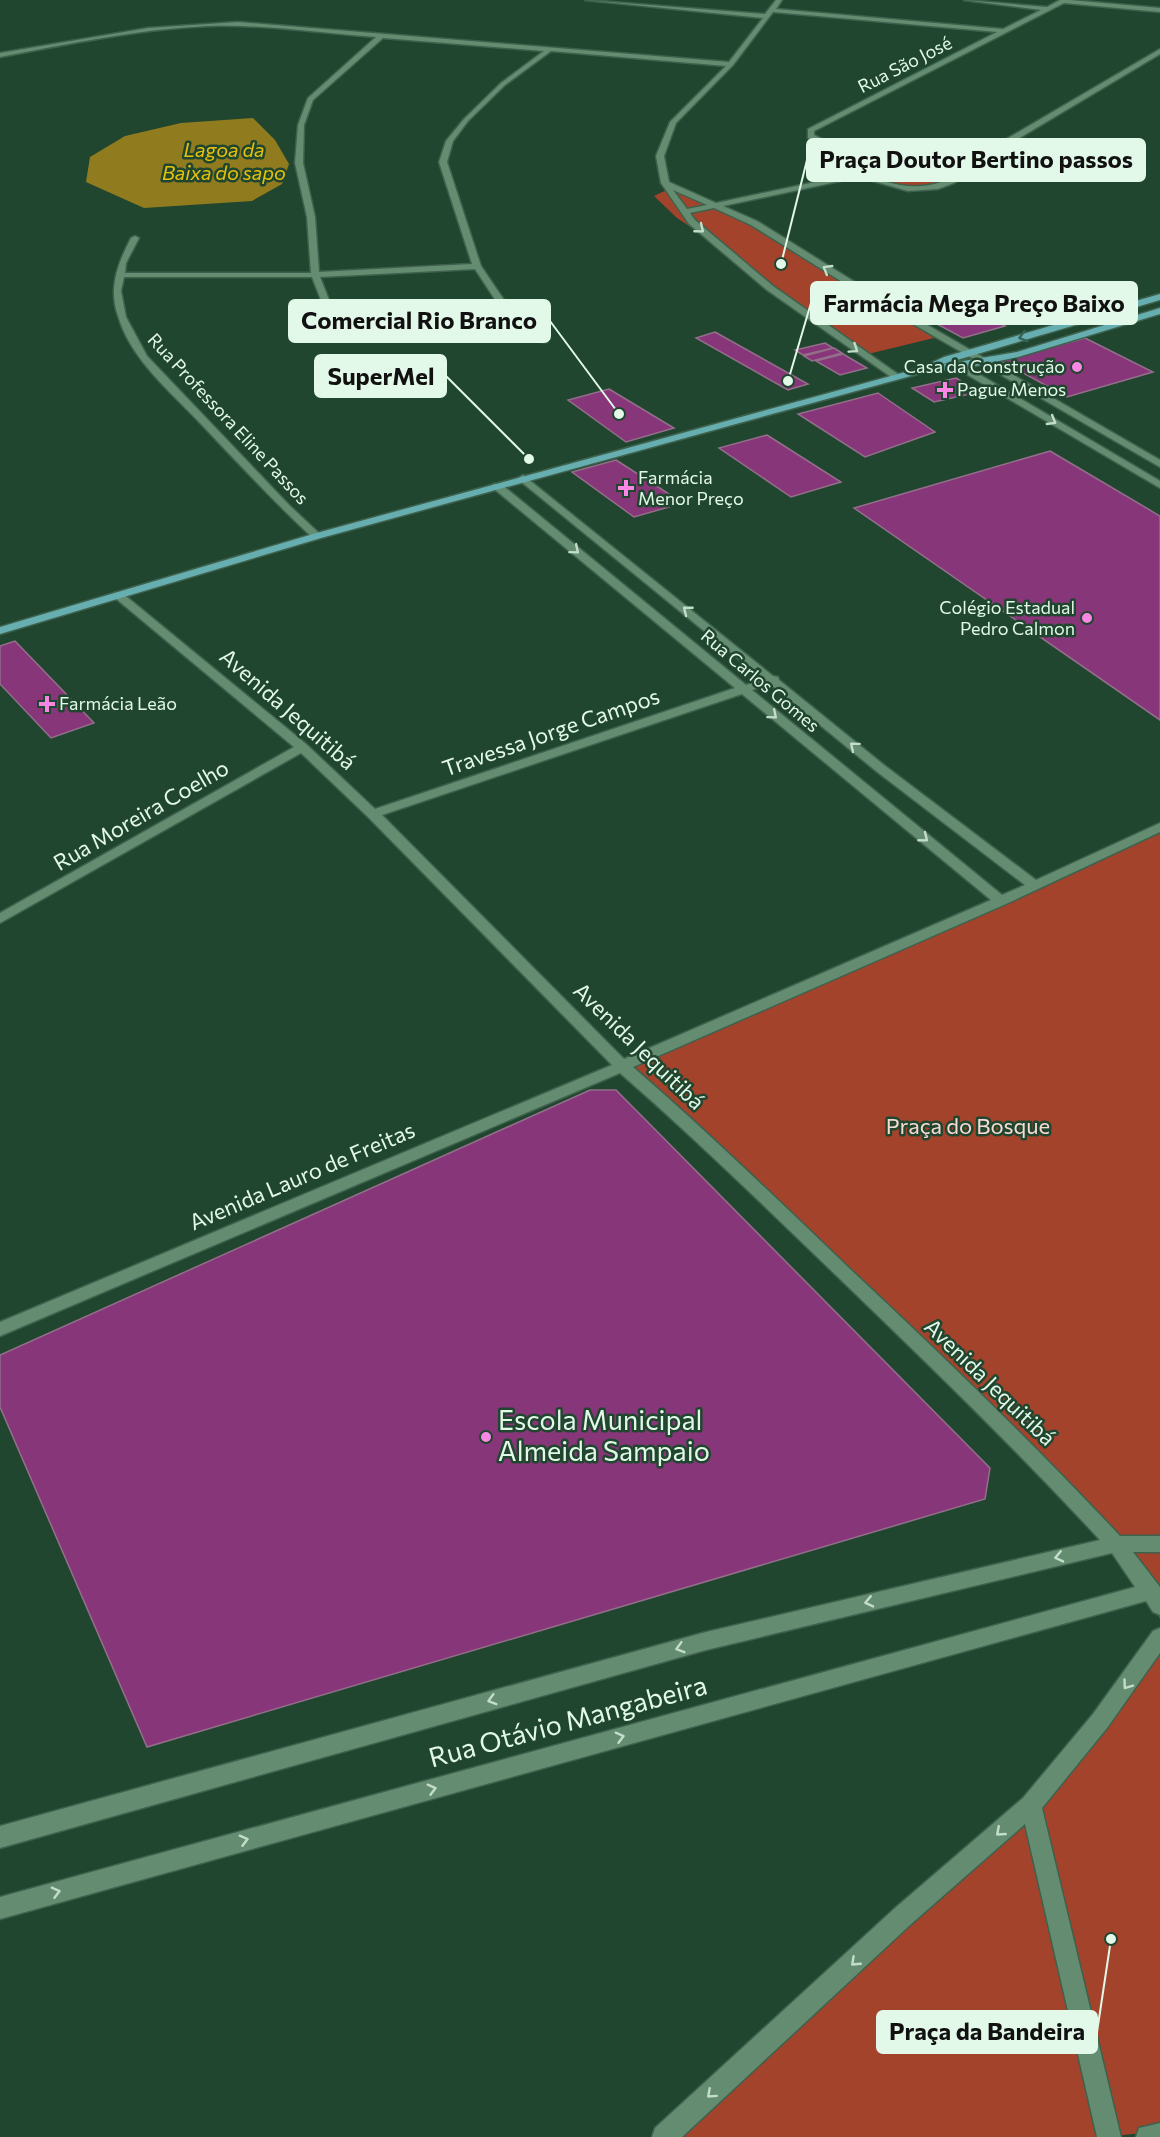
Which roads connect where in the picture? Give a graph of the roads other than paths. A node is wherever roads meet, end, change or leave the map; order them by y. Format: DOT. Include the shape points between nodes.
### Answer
graph roads {
  1 [pos="588,0"];
  2 [pos="779,0"];
  3 [pos="967,0"];
  4 [pos="1064,1"];
  5 [pos="1048,9"];
  6 [pos="771,10"];
  7 [pos="1160,10"];
  8 [pos="766,16"];
  9 [pos="1006,31"];
  10 [pos="382,35"];
  11 [pos="550,49"];
  12 [pos="1160,51"];
  13 [pos="0,55"];
  14 [pos="730,64"];
  15 [pos="856,159"];
  16 [pos="965,167"];
  17 [pos="860,176"];
  18 [pos="665,183"];
  19 [pos="718,206"];
  20 [pos="683,212"];
  21 [pos="135,238"];
  22 [pos="477,266"];
  23 [pos="120,275"];
  24 [pos="315,276"];
  25 [pos="1159,299"];
  26 [pos="1160,311"];
  27 [pos="338,333"];
  28 [pos="544,340"];
  29 [pos="968,352"];
  30 [pos="947,359"];
  31 [pos="984,362"];
  32 [pos="961,368"];
  33 [pos="923,370"];
  34 [pos="897,377"];
  35 [pos="1160,464"];
  36 [pos="523,478"];
  37 [pos="1160,484"];
  38 [pos="497,486"];
  39 [pos="577,523"];
  40 [pos="550,529"];
  41 [pos="317,536"];
  42 [pos="118,595"];
  43 [pos="0,631"];
  44 [pos="774,680"];
  45 [pos="742,689"];
  46 [pos="302,747"];
  47 [pos="880,768"];
  48 [pos="848,777"];
  49 [pos="374,814"];
  50 [pos="1160,828"];
  51 [pos="1034,885"];
  52 [pos="1001,901"];
  53 [pos="0,919"];
  54 [pos="622,1066"];
  55 [pos="0,1329"];
  56 [pos="1116,1544"];
  57 [pos="1160,1544"];
  58 [pos="1156,1598"];
  59 [pos="1160,1637"];
  60 [pos="1031,1805"];
  61 [pos="0,1838"];
  62 [pos="0,1908"];
  63 [pos="1160,2135"];
  64 [pos="664,2137"];
  65 [pos="1108,2137"];
  66 [pos="1148,2137"];
  1 -- 8 [label="street"];
  2 -- 6 [label="street"];
  3 -- 5 [label="street"];
  4 -- 5 [label="street, Rua São José"];
  4 -- 7 [label="street"];
  5 -- 9 [label="street, Rua São José"];
  6 -- 8 [label="street"];
  6 -- 9 [label="street"];
  8 -- 14 [label="street"];
  9 -- 15 [label="street, Rua São José" via="810,130 811,136"];
  10 -- 11 [label="street"];
  10 -- 13 [label="street" via="200,24"];
  10 -- 24 [label="street" via="310,99 300,125 299,164 311,218"];
  11 -- 14 [label="street"];
  11 -- 22 [label="street" via="503,84 474,112 450,141 442,162"];
  12 -- 16 [label="street"];
  14 -- 18 [label="street" via="673,122 660,156"];
  15 -- 16 [label="street" via="868,154 901,152 942,158"];
  15 -- 17 [label="street" via="850,170"];
  16 -- 17 [label="street" via="957,180 919,190"];
  17 -- 19 [label="street"];
  18 -- 19 [label="street"];
  18 -- 20 [label="street"];
  19 -- 20 [label="street"];
  29 -- 19 [label="street, one-way" via="754,223"];
  20 -- 34 [label="street, one-way" via="770,288"];
  21 -- 23 [label="street, Rua Professora Eline Passos"];
  22 -- 24 [label="street"];
  22 -- 28 [label="street" via="501,302"];
  23 -- 24 [label="street"];
  23 -- 41 [label="street, Rua Professora Eline Passos" via="117,291 122,317 143,357"];
  24 -- 27 [label="street"];
  25 -- 29 [label="main road, one-way"];
  26 -- 31 [label="main road"];
  29 -- 30 [label="main road"];
  29 -- 31 [label="street"];
  30 -- 32 [label="street"];
  30 -- 33 [label="main road"];
  31 -- 32 [label="main road"];
  31 -- 35 [label="street"];
  32 -- 33 [label="main road"];
  32 -- 37 [label="street, one-way"];
  33 -- 34 [label="main road"];
  34 -- 36 [label="main road"];
  36 -- 38 [label="main road"];
  36 -- 39 [label="street, Rua Carlos Gomes"];
  38 -- 40 [label="street, Rua Carlos Gomes"];
  38 -- 41 [label="main road"];
  39 -- 40 [label="street"];
  44 -- 39 [label="street, Rua Carlos Gomes, one-way"];
  40 -- 45 [label="street, Rua Carlos Gomes, one-way"];
  41 -- 42 [label="main road"];
  42 -- 43 [label="main road"];
  42 -- 46 [label="street, Avenida Jequitibá"];
  44 -- 45 [label="street, Travessa Jorge Campos"];
  47 -- 44 [label="street, Rua Carlos Gomes, one-way"];
  45 -- 48 [label="street, Rua Carlos Gomes, one-way"];
  45 -- 49 [label="street, Travessa Jorge Campos"];
  46 -- 49 [label="street, Avenida Jequitibá"];
  46 -- 53 [label="street, Rua Moreira Coelho"];
  47 -- 48 [label="street"];
  47 -- 51 [label="street, Rua Carlos Gomes"];
  48 -- 52 [label="street, Rua Carlos Gomes, one-way"];
  49 -- 54 [label="street, Avenida Jequitibá"];
  50 -- 51 [label="street"];
  51 -- 52 [label="street"];
  52 -- 54 [label="street"];
  54 -- 55 [label="street, Avenida Lauro de Freitas"];
  54 -- 56 [label="street, Avenida Jequitibá" via="932,1356"];
  56 -- 57 [label="street, Rua Otávio Mangabeira"];
  56 -- 58 [label="street, Avenida Jequitibá"];
  56 -- 61 [label="street, Rua Otávio Mangabeira, one-way" via="706,1641"];
  62 -- 58 [label="street, Rua Otávio Mangabeira, one-way"];
  59 -- 60 [label="street, one-way" via="1100,1721"];
  60 -- 64 [label="street, one-way" via="902,1917"];
  60 -- 65 [label="street"];
  63 -- 66 [label="street"];
}
